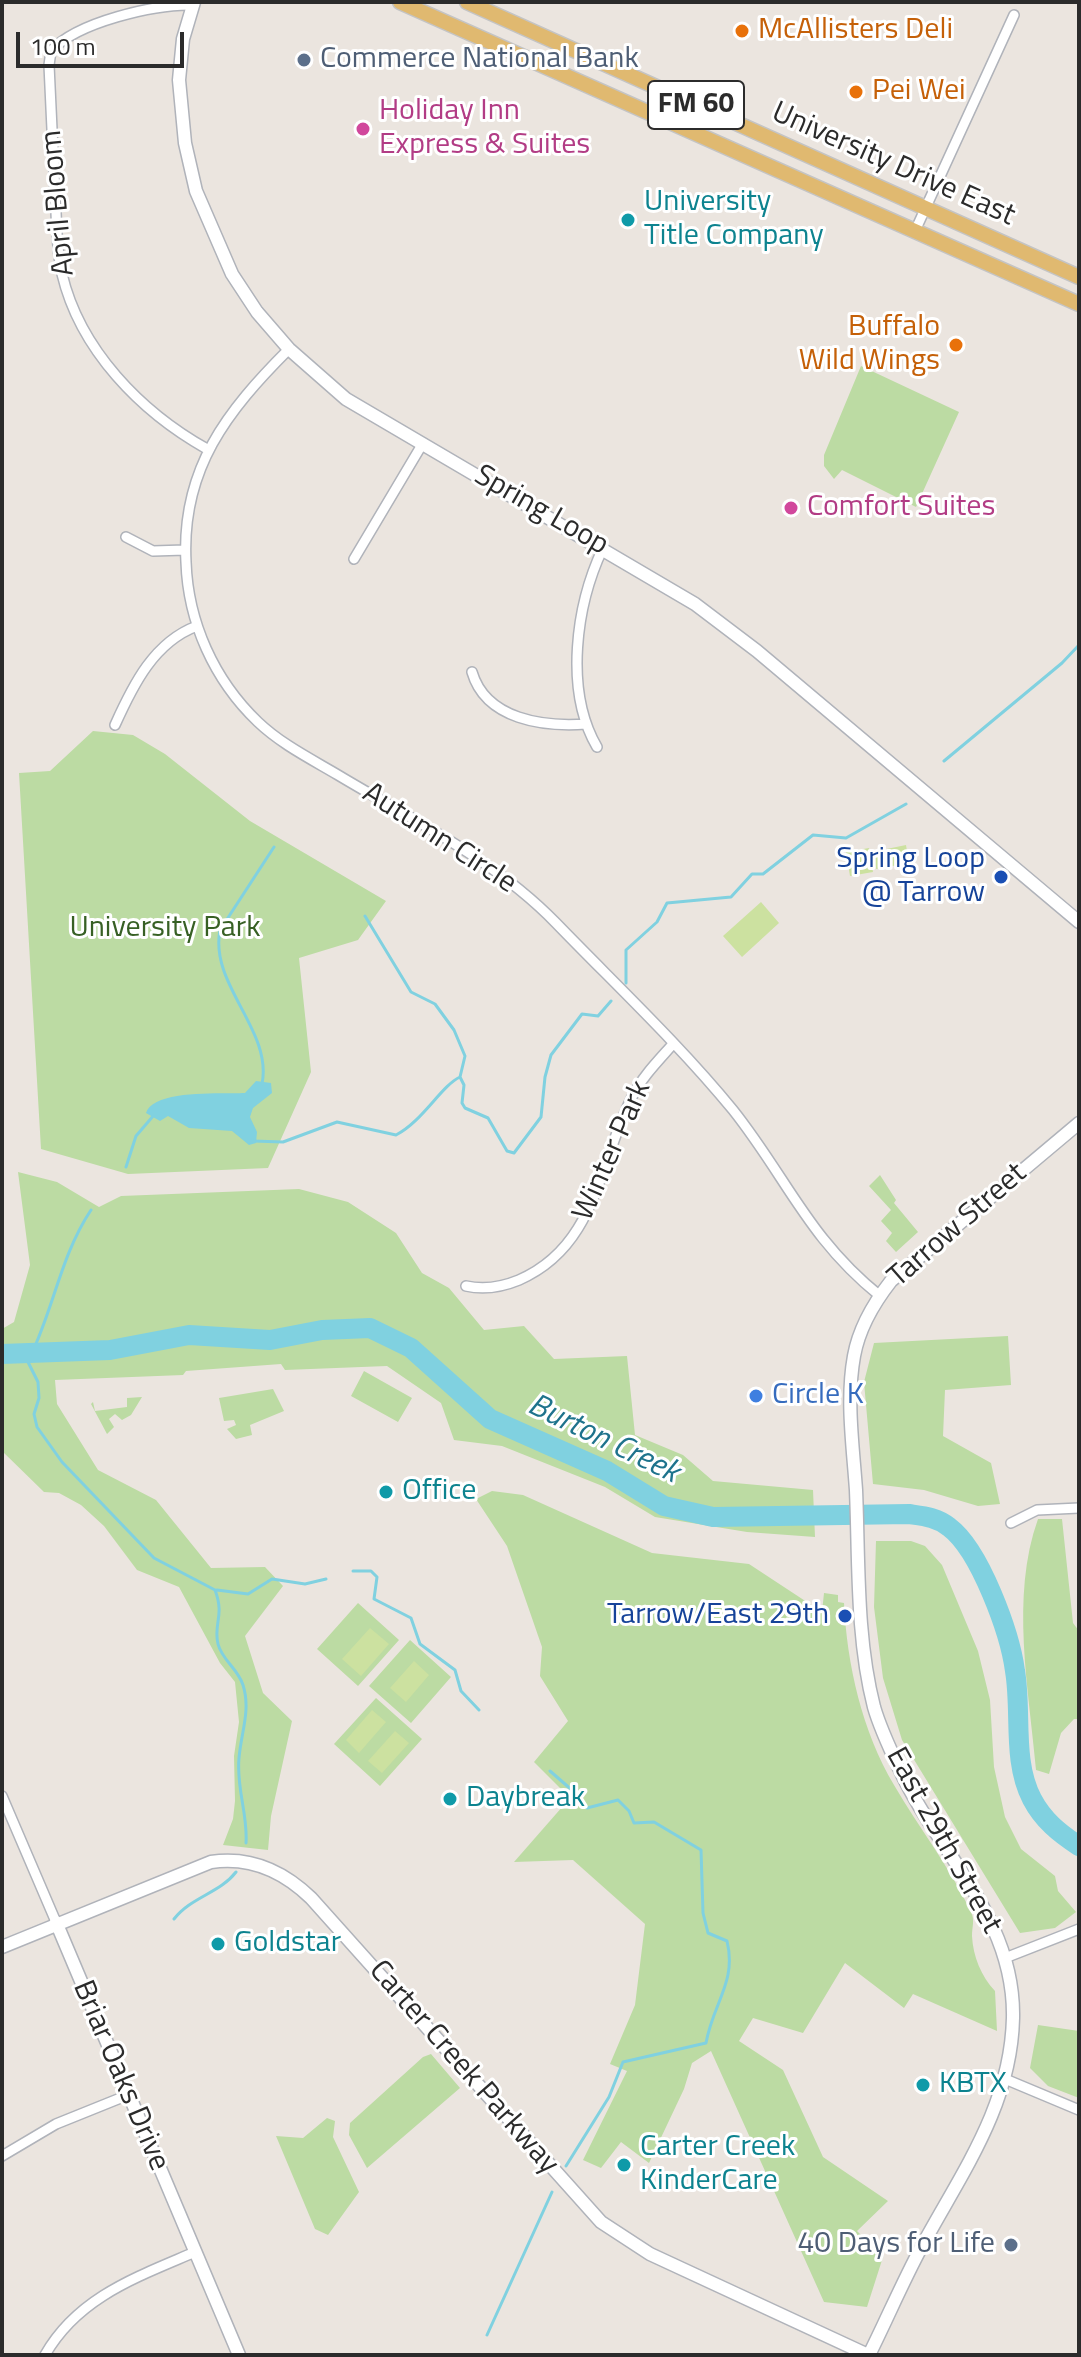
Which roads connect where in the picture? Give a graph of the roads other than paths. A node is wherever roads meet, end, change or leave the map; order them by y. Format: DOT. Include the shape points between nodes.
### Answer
graph roads {
  1 [pos="400,2"];
  2 [pos="467,2"];
  3 [pos="193,4"];
  4 [pos="1014,15"];
  5 [pos="624,73"];
  6 [pos="614,98"];
  7 [pos="925,208"];
  8 [pos="915,231"];
  9 [pos="1079,277"];
  10 [pos="1079,304"];
  11 [pos="289,349"];
  12 [pos="423,443"];
  13 [pos="207,449"];
  14 [pos="126,537"];
  15 [pos="603,548"];
  16 [pos="185,550"];
  17 [pos="354,559"];
  18 [pos="197,626"];
  19 [pos="472,672"];
  20 [pos="586,724"];
  21 [pos="115,725"];
  22 [pos="597,747"];
  23 [pos="1079,922"];
  24 [pos="673,1044"];
  25 [pos="1079,1123"];
  26 [pos="466,1286"];
  27 [pos="880,1296"];
  28 [pos="857,1345"];
  29 [pos="1079,1508"];
  30 [pos="1011,1523"];
  31 [pos="2,1796"];
  32 [pos="56,1922"];
  33 [pos="1079,1929"];
  34 [pos="2,1947"];
  35 [pos="1005,1958"];
  36 [pos="1005,2079"];
  37 [pos="128,2095"];
  38 [pos="1079,2110"];
  39 [pos="2,2156"];
  40 [pos="195,2252"];
  41 [pos="45,2355"];
  42 [pos="239,2355"];
  43 [pos="869,2355"];
  1 -- 6 [label="main road, University Drive East / FM 60"];
  2 -- 5 [label="main road, University Drive East / FM 60"];
  3 -- 11 [label="street, Spring Loop" via="179,80 196,191 232,274"];
  3 -- 13 [label="street, April Bloom" via="135,12 73,35 51,51 49,65 58,254 71,301 127,389 156,417"];
  4 -- 7 [label="street"];
  5 -- 6 [label="main road"];
  5 -- 7 [label="main road, University Drive East / FM 60"];
  6 -- 8 [label="main road, University Drive East / FM 60"];
  7 -- 8 [label="street"];
  7 -- 9 [label="main road, University Drive East / FM 60"];
  8 -- 10 [label="main road, University Drive East / FM 60"];
  11 -- 12 [label="street, Spring Loop" via="346,399"];
  11 -- 13 [label="street, Autumn Circle" via="237,402"];
  12 -- 15 [label="street, Spring Loop"];
  12 -- 17 [label="street"];
  13 -- 16 [label="street, Autumn Circle"];
  14 -- 16 [label="street" via="153,551"];
  15 -- 20 [label="street" via="586,587 579,624"];
  15 -- 23 [label="street, Spring Loop" via="695,604 757,651"];
  16 -- 18 [label="street, Autumn Circle"];
  18 -- 21 [label="street" via="160,649"];
  18 -- 24 [label="street, Autumn Circle" via="221,675 259,723 523,892"];
  19 -- 20 [label="street" via="487,700 518,717"];
  20 -- 22 [label="street"];
  24 -- 26 [label="street, Winter Park" via="631,1099 597,1196 573,1237 535,1273 482,1290"];
  24 -- 27 [label="street, Autumn Circle" via="734,1111 815,1233"];
  25 -- 27 [label="street, Tarrow Street" via="936,1241"];
  27 -- 28 [label="street, Tarrow Street"];
  28 -- 35 [label="street, East 29th Street" via="851,1399 855,1486 865,1657 875,1711 901,1772 982,1901"];
  29 -- 30 [label="street" via="1037,1510"];
  31 -- 32 [label="street, Briar Oaks Drive"];
  32 -- 34 [label="street, Carter Creek Parkway"];
  32 -- 37 [label="street, Briar Oaks Drive"];
  32 -- 43 [label="street, Carter Creek Parkway" via="211,1862 243,1861 286,1876 334,1922 601,2222 650,2254"];
  33 -- 35 [label="street"];
  35 -- 36 [label="street, East 29th Street" via="1013,2017"];
  36 -- 38 [label="street"];
  36 -- 43 [label="street, East 29th Street" via="987,2133 920,2249"];
  37 -- 39 [label="street" via="56,2124"];
  37 -- 40 [label="street, Briar Oaks Drive"];
  40 -- 41 [label="street" via="97,2297 61,2329"];
  40 -- 42 [label="street, Briar Oaks Drive"];
}
